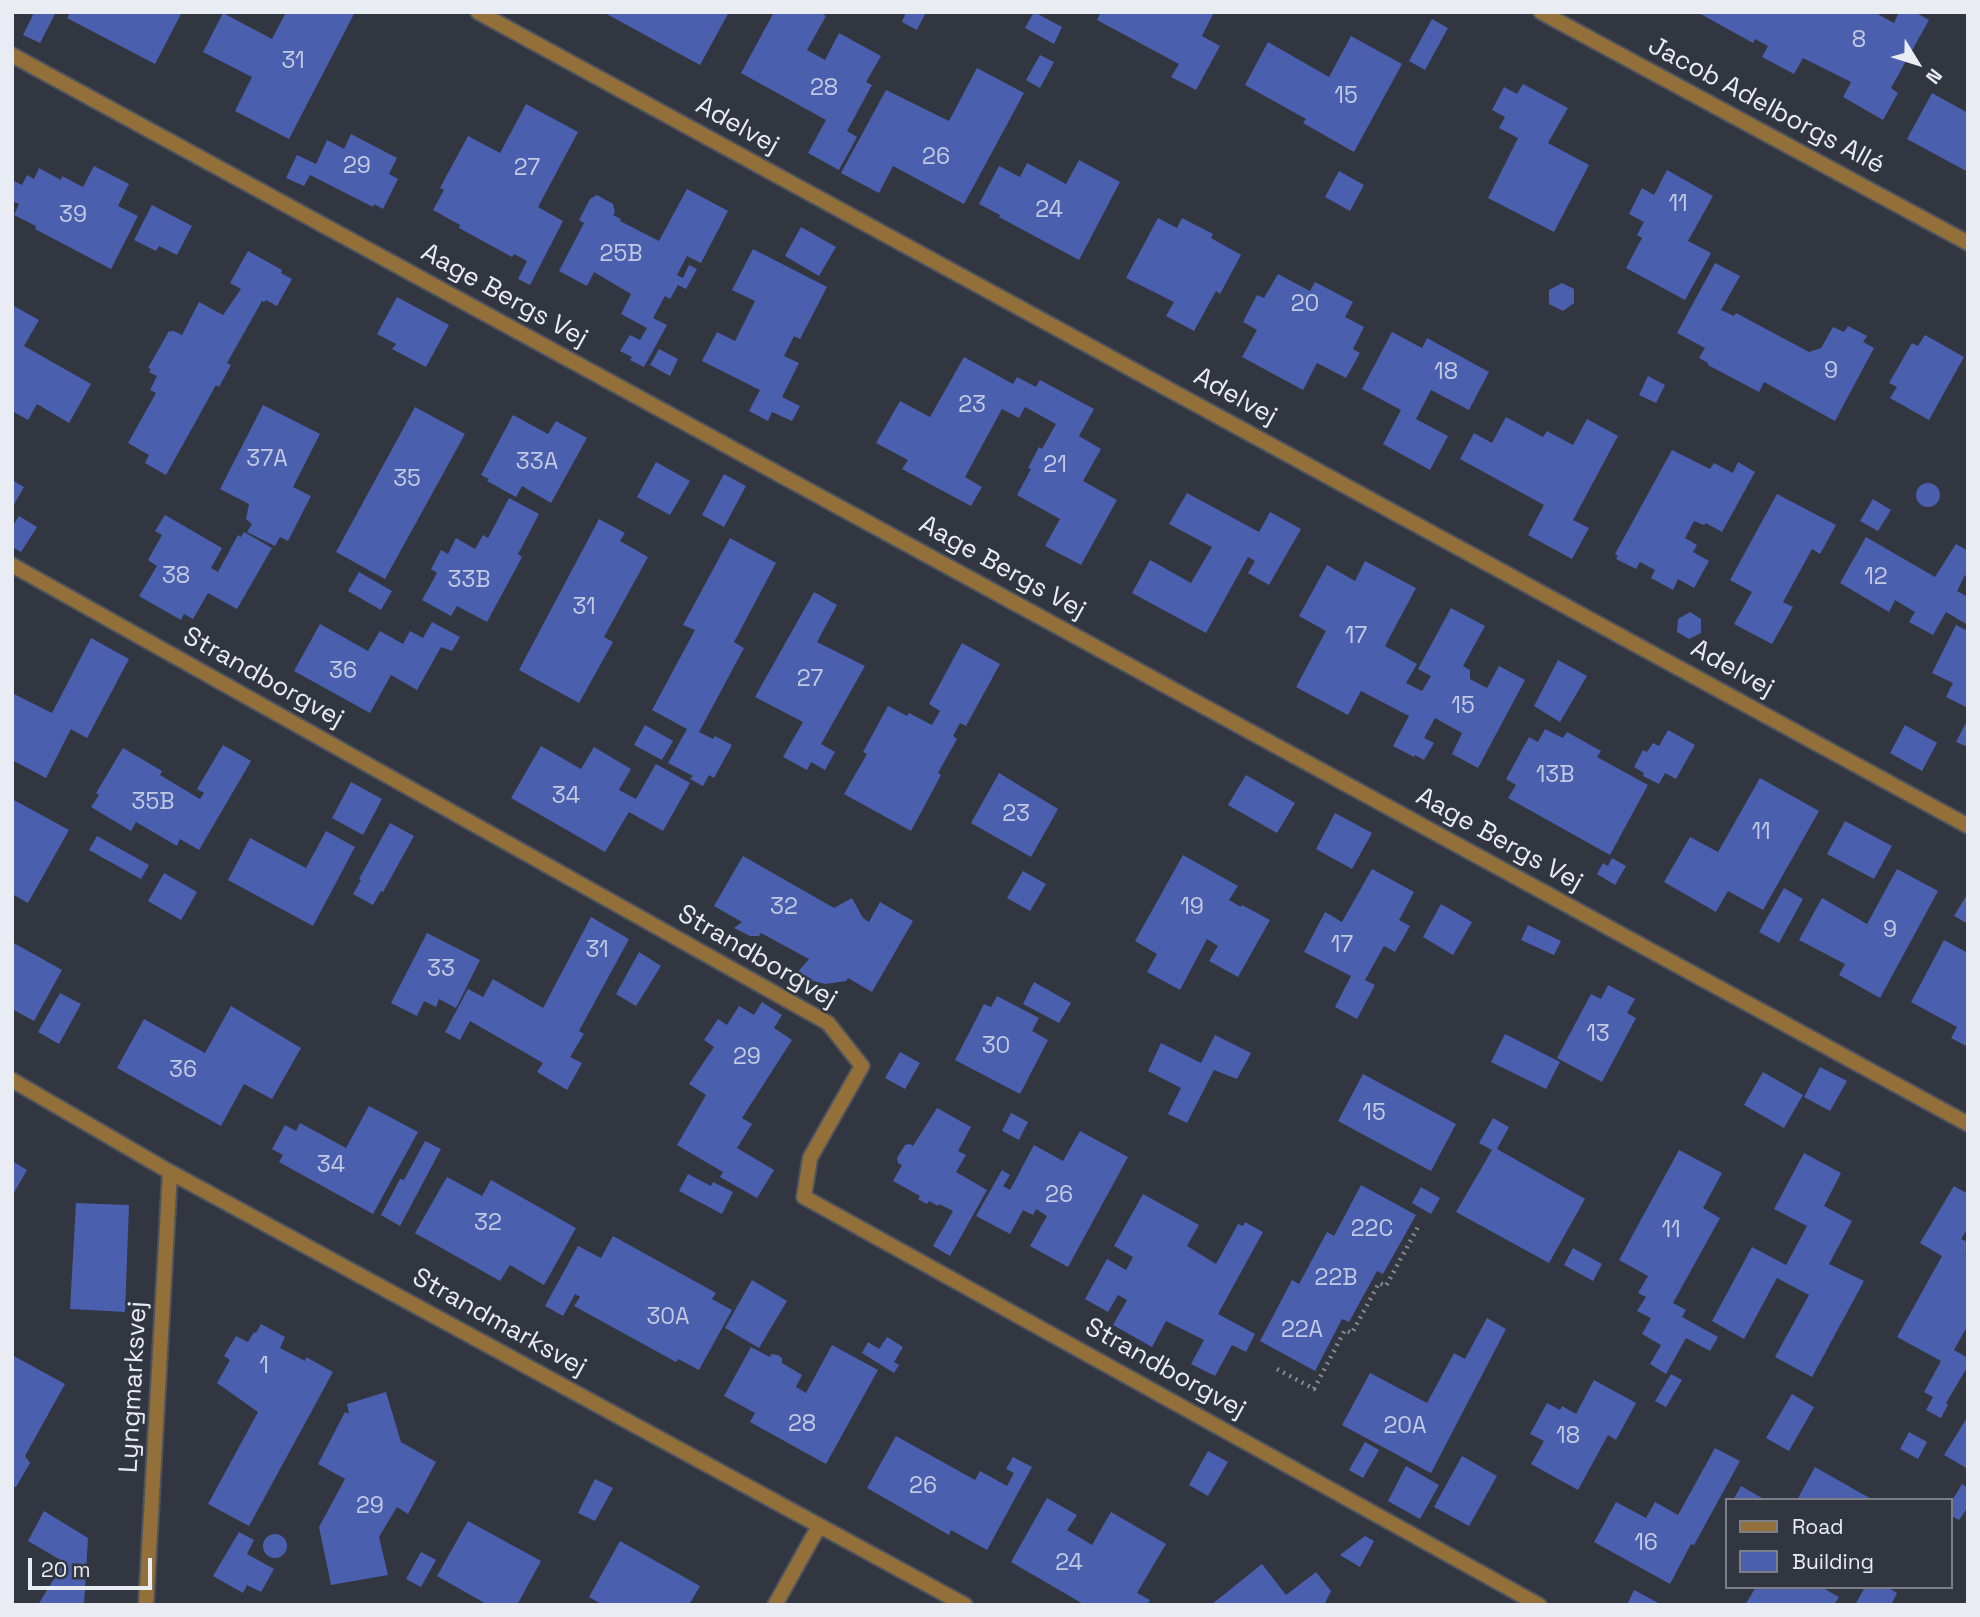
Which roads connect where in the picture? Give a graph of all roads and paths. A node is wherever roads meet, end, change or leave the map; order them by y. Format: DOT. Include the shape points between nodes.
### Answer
graph roads {
  1 [pos="478,12"];
  2 [pos="1541,12"];
  3 [pos="12,55"];
  4 [pos="1968,243"];
  5 [pos="12,565"];
  6 [pos="1968,826"];
  7 [pos="12,1080"];
  8 [pos="1968,1124"];
  9 [pos="170,1172"];
  10 [pos="1419,1224"];
  11 [pos="1277,1369"];
  12 [pos="819,1525"];
  13 [pos="146,1605"];
  14 [pos="775,1605"];
  15 [pos="965,1605"];
  16 [pos="1539,1605"];
  1 -- 6 [label="street, Adelvej"];
  2 -- 4 [label="street, Jacob Adelborgs Allé"];
  3 -- 8 [label="street, Aage Bergs Vej"];
  5 -- 16 [label="street, Strandborgvej" via="828,1023 862,1066 810,1158 803,1197"];
  7 -- 9 [label="street, Strandmarksvej"];
  9 -- 12 [label="street, Strandmarksvej"];
  9 -- 13 [label="street, Lyngmarksvej"];
  10 -- 11 [label="path" via="1385,1286 1379,1283 1352,1333 1345,1330 1314,1389"];
  12 -- 14 [label="street"];
  12 -- 15 [label="street, Strandmarksvej"];
}
